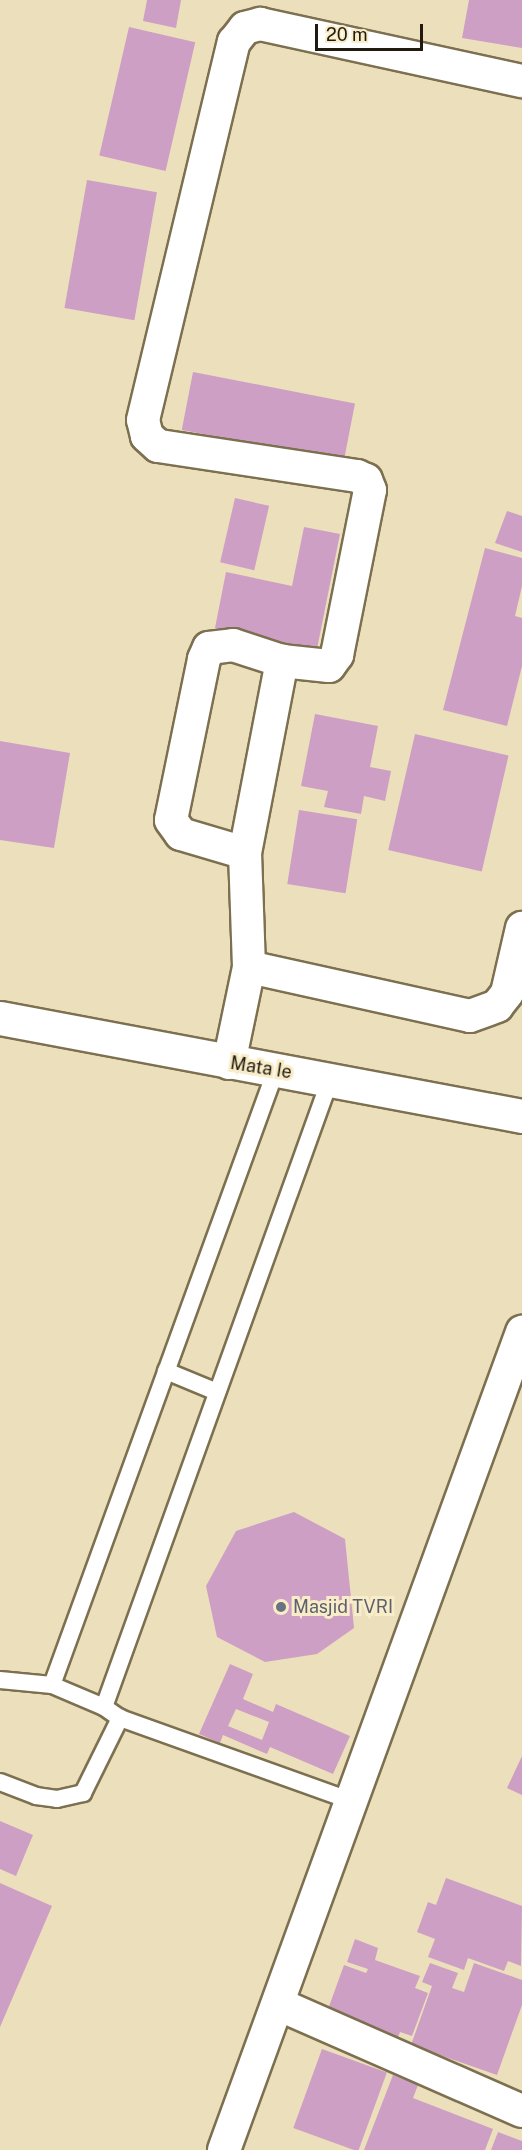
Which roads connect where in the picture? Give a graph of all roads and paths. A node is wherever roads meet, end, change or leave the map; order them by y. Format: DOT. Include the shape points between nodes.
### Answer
graph roads {
  1 [pos="522,81"];
  2 [pos="282,661"];
  3 [pos="245,853"];
  4 [pos="522,928"];
  5 [pos="249,967"];
  6 [pos="0,1018"];
  7 [pos="229,1063"];
  8 [pos="276,1070"];
  9 [pos="330,1080"];
  10 [pos="522,1116"];
  11 [pos="522,1332"];
  12 [pos="166,1371"];
  13 [pos="217,1392"];
  14 [pos="0,1680"];
  15 [pos="52,1685"];
  16 [pos="104,1707"];
  17 [pos="120,1718"];
  18 [pos="0,1782"];
  19 [pos="352,1801"];
  20 [pos="278,2004"];
  21 [pos="522,2111"];
  22 [pos="224,2150"];
  1 -- 2 [label="street" via="260,24 244,28 234,42 144,420 149,441 158,446 366,480 370,490 338,655 329,666 321,667"];
  2 -- 3 [label="street"];
  2 -- 3 [label="street" via="233,645 209,648 171,820 181,834"];
  3 -- 5 [label="street"];
  4 -- 5 [label="street" via="507,993 497,1006 470,1016"];
  5 -- 7 [label="street"];
  6 -- 7 [label="street, Mata Ie"];
  7 -- 8 [label="street, Mata Ie"];
  8 -- 9 [label="street, Mata Ie"];
  8 -- 12 [label="lane"];
  9 -- 10 [label="street, Mata Ie"];
  9 -- 13 [label="lane"];
  11 -- 19 [label="street"];
  12 -- 13 [label="lane"];
  12 -- 15 [label="lane"];
  13 -- 16 [label="lane"];
  14 -- 15 [label="lane"];
  15 -- 16 [label="lane"];
  16 -- 17 [label="lane"];
  17 -- 18 [label="lane" via="83,1792 57,1799 36,1796"];
  17 -- 19 [label="lane"];
  19 -- 20 [label="street"];
  20 -- 21 [label="street"];
  20 -- 22 [label="street"];
}
